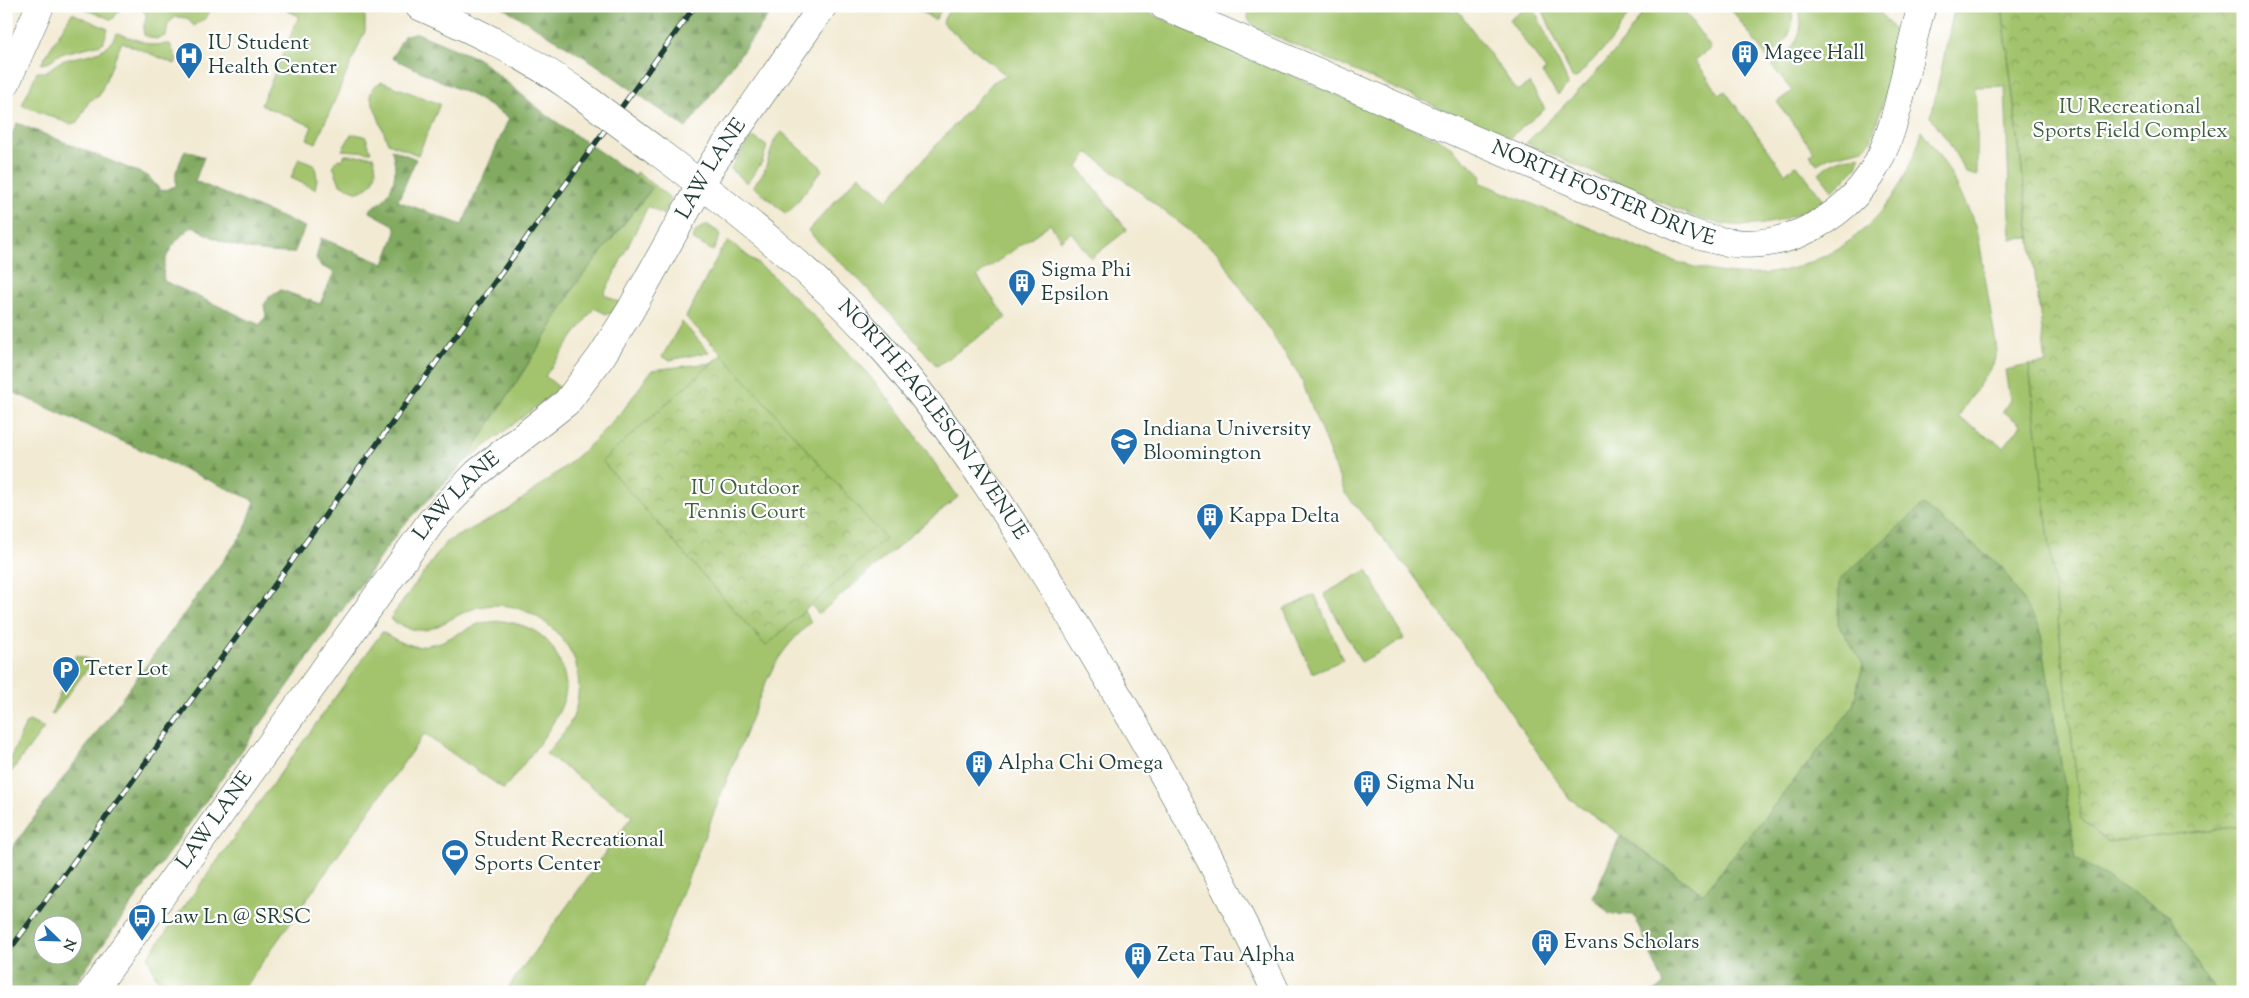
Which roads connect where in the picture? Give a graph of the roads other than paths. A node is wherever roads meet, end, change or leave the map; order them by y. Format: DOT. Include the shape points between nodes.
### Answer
graph roads {
  1 [pos="40,6"];
  2 [pos="419,6"];
  3 [pos="822,6"];
  4 [pos="1164,6"];
  5 [pos="1922,6"];
  6 [pos="6,83"];
  7 [pos="700,184"];
  8 [pos="92,992"];
  9 [pos="1276,992"];
  1 -- 6 [label="street"];
  2 -- 7 [label="street, NORTH EAGLESON AVENUE, bridge" via="544,69"];
  3 -- 7 [label="street, LAW LANE"];
  4 -- 5 [label="street, NORTH FOSTER DRIVE" via="1689,232 1724,244 1778,240 1806,230 1840,209 1865,183 1895,121"];
  7 -- 8 [label="street, LAW LANE" via="630,311 568,402 478,473 432,520"];
  7 -- 9 [label="street, NORTH EAGLESON AVENUE" via="810,275 877,342 928,404 996,498 1151,753 1237,911"];
}
